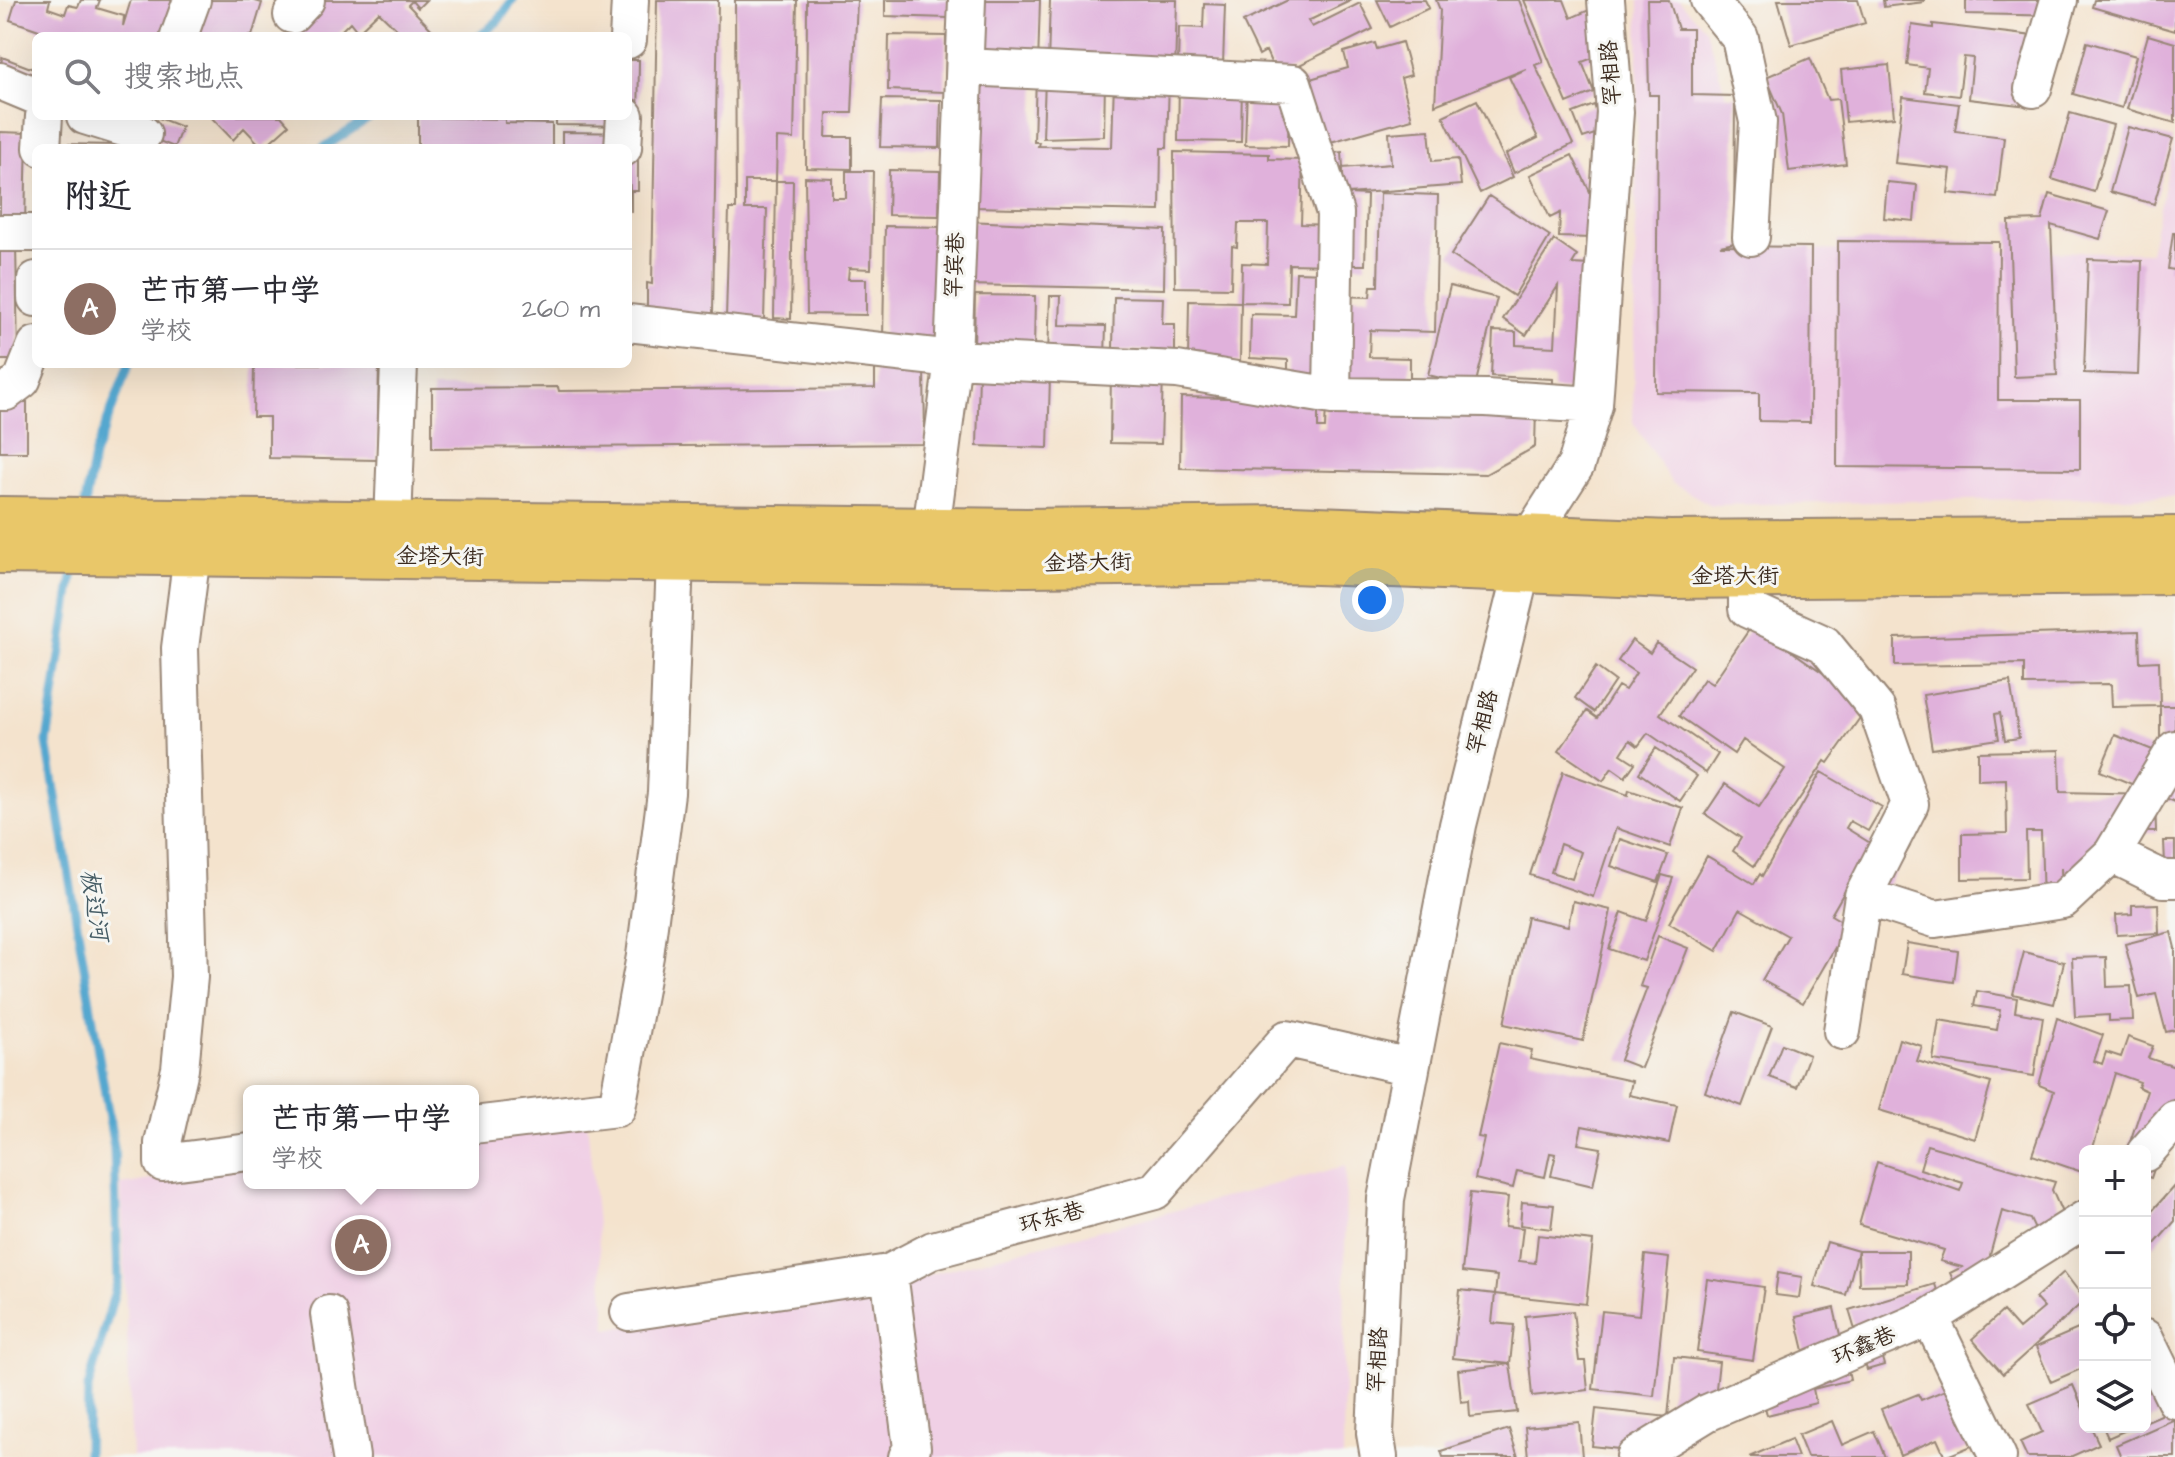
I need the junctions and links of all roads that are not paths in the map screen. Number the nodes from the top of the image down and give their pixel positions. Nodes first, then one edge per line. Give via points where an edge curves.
1 (192, 0) edge
2 (630, 0) edge
3 (967, 0) edge
4 (1606, 0) edge
5 (1709, 0) edge
6 (2059, 0) edge
7 (180, 32) edge
8 (628, 32) edge
9 (965, 67) junction
10 (0, 81) edge
11 (2033, 89) dead end
12 (32, 94) edge
13 (44, 120) edge
14 (99, 120) edge
15 (625, 120) edge
16 (144, 133) edge
17 (42, 144) edge
18 (623, 144) edge
19 (0, 233) edge
20 (32, 233) edge
21 (1751, 237) dead end
22 (632, 323) edge
23 (32, 355) edge
24 (953, 359) junction
25 (399, 368) edge
26 (0, 392) edge
27 (1332, 396) junction
28 (1594, 405) junction
29 (393, 523) junction
30 (931, 530) junction
31 (8, 535) edge
32 (2175, 539) edge
33 (170, 543) junction
34 (1526, 554) junction
35 (675, 560) junction
36 (2175, 572) edge
37 (1747, 575) junction
38 (2175, 749) edge
39 (2112, 854) junction
40 (2175, 879) edge
41 (1863, 896) junction
42 (1842, 1031) dead end
43 (1411, 1067) junction
44 (2175, 1119) edge
45 (479, 1124) edge
46 (2151, 1146) edge
47 (243, 1153) edge
48 (2079, 1223) edge
49 (889, 1273) junction
50 (629, 1312) dead end
51 (329, 1314) dead end
52 (1930, 1317) junction
53 (2151, 1350) edge
54 (2175, 1400) edge
55 (351, 1457) edge
56 (907, 1457) edge
57 (1379, 1457) edge
58 (1635, 1457) edge
59 (1998, 1457) edge

1 - 7 street
2 - 8 street
3 - 9 street, 罕宾巷
4 - 28 street, 罕相路 via 1615,112
5 - 21 street via 1740,38 1758,122
6 - 11 street
9 - 24 street, 罕宾巷
9 - 27 street via 1293,83 1335,213
10 - 12 street
13 - 17 street
14 - 16 street
15 - 18 street
19 - 20 street
22 - 24 street
23 - 26 street via 22,380
24 - 27 street via 1177,370
24 - 30 street, 罕宾巷
25 - 29 street
27 - 28 street
28 - 34 street, 罕相路 via 1576,465
29 - 30 main road, 金塔大街
29 - 33 main road, 金塔大街
30 - 34 main road, 金塔大街 via 1292,528
31 - 33 main road, 金塔大街
32 - 34 main road, 金塔大街 via 1670,543
33 - 35 main road, 金塔大街
33 - 47 street via 180,648 189,977 163,1163
34 - 35 main road, 金塔大街 via 1026,564
34 - 37 main road, 金塔大街
34 - 43 street, 罕相路 via 1458,825
35 - 45 street via 666,793 645,956 617,1108
36 - 37 main road, 金塔大街
37 - 41 street via 1747,609 1824,644 1877,709 1910,804
38 - 39 street
39 - 40 street via 2163,879
39 - 41 street via 2063,900 1935,919
41 - 42 street
43 - 49 street, 环东巷 via 1287,1039 1155,1191 933,1250
43 - 57 street, 罕相路 via 1386,1199 1375,1433
44 - 46 street
48 - 52 street, 环鑫巷
49 - 50 street, 环东巷
49 - 56 street via 912,1448
51 - 55 street
52 - 58 street, 环鑫巷 via 1707,1413
52 - 59 street
53 - 54 street

